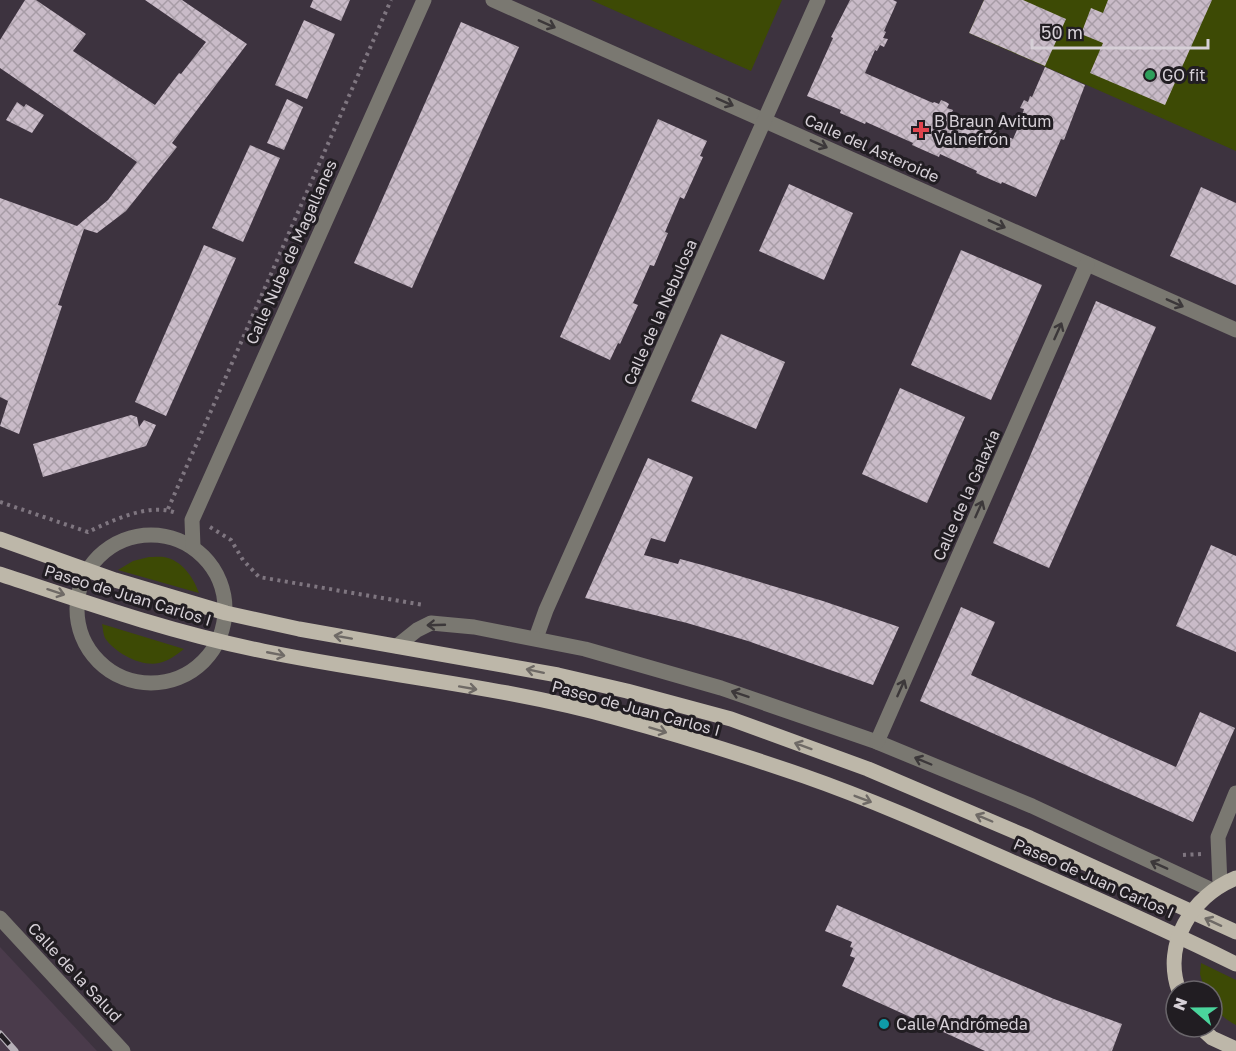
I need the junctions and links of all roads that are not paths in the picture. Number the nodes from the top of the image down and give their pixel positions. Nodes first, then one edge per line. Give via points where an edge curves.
1 (424, 0) edge
2 (493, 0) edge
3 (818, 0) edge
4 (766, 120) junction
5 (1087, 264) junction
6 (1236, 330) edge
7 (192, 520) junction
8 (165, 535) junction
9 (0, 539) edge
10 (193, 547) junction
11 (88, 570) junction
12 (0, 574) edge
13 (78, 599) junction
14 (226, 613) junction
15 (536, 638) junction
16 (219, 642) junction
17 (397, 646) junction
18 (878, 742) junction
19 (1236, 793) edge
20 (1236, 878) edge
21 (1216, 888) junction
22 (1191, 911) junction
23 (0, 918) edge
24 (1236, 932) edge
25 (1179, 935) junction
26 (1236, 964) edge
27 (1176, 979) edge
28 (1214, 1045) edge
29 (1236, 1049) edge
30 (123, 1051) edge

1 - 7 street, Calle Nube de Magallanes
2 -> 4 street, Calle del Asteroide
3 - 4 street, Calle de la Nebulosa
4 -> 5 street, Calle del Asteroide
4 - 15 street, Calle de la Nebulosa
5 -> 6 street, Calle del Asteroide
18 -> 5 street, Calle de la Galaxia
7 - 8 street
7 - 10 street, Calle Nube de Magallanes
8 - 10 street
8 - 11 street via 148,534 116,543
9 - 11 main road, Paseo de Juan Carlos I
10 - 14 street via 219,576
11 - 13 street
11 - 14 main road, Paseo de Juan Carlos I
12 -> 13 main road, Paseo de Juan Carlos I
13 - 16 main road, Paseo de Juan Carlos I
13 - 16 street via 81,633 92,655 117,676 145,684 167,682 189,674
14 - 16 street
17 -> 14 main road, Paseo de Juan Carlos I
15 -> 17 street via 431,623
18 -> 15 street via 721,688
16 -> 25 main road, Paseo de Juan Carlos I via 548,702 726,750 894,811
22 -> 17 main road, Paseo de Juan Carlos I via 868,769 731,720 627,690
21 -> 18 street
19 - 21 street via 1218,837
20 - 21 main road
21 - 22 main road
24 -> 22 main road, Paseo de Juan Carlos I
22 - 25 main road
23 - 30 street, Calle de la Salud
25 - 26 main road, Paseo de Juan Carlos I
25 - 27 main road
28 - 29 main road

